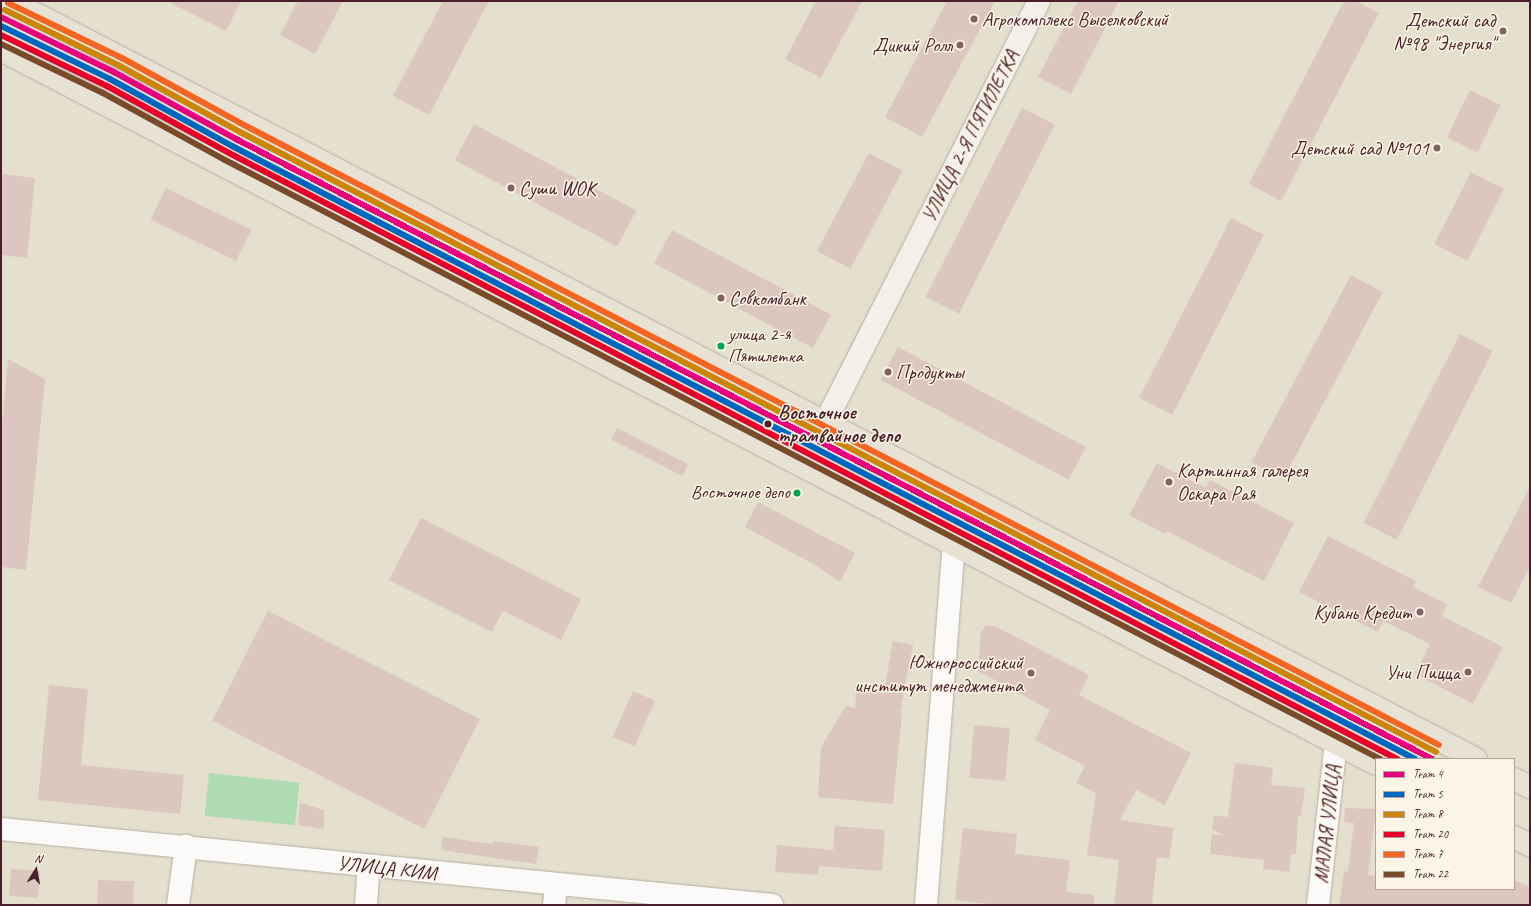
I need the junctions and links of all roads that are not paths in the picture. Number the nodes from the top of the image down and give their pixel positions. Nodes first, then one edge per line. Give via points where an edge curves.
1 (10, 1) edge
2 (1039, 1) edge
3 (1, 50) edge
4 (826, 421) junction
5 (954, 545) junction
6 (1336, 743) junction
7 (1474, 758) edge
8 (1375, 763) edge
9 (1515, 780) edge
10 (1530, 787) edge
11 (1, 829) edge
12 (1515, 838) edge
13 (1530, 845) edge
14 (186, 846) junction
15 (369, 866) junction
16 (555, 895) edge
17 (178, 905) edge
18 (366, 905) edge
19 (772, 905) edge
20 (926, 905) edge
21 (1318, 905) edge

1 - 4 main road
2 - 4 main road, УЛИЦА 2-Я ПЯТИЛЕТКА
3 - 5 main road
4 - 7 main road
5 - 6 main road
5 - 20 street
6 - 8 main road
6 - 21 street, МАЛАЯ УЛИЦА
9 - 10 main road
11 - 14 street, УЛИЦА КИМ
12 - 13 main road
14 - 15 street, УЛИЦА КИМ
14 - 17 street
15 - 16 street, УЛИЦА КИМ
15 - 18 street
16 - 19 street, УЛИЦА КИМ

